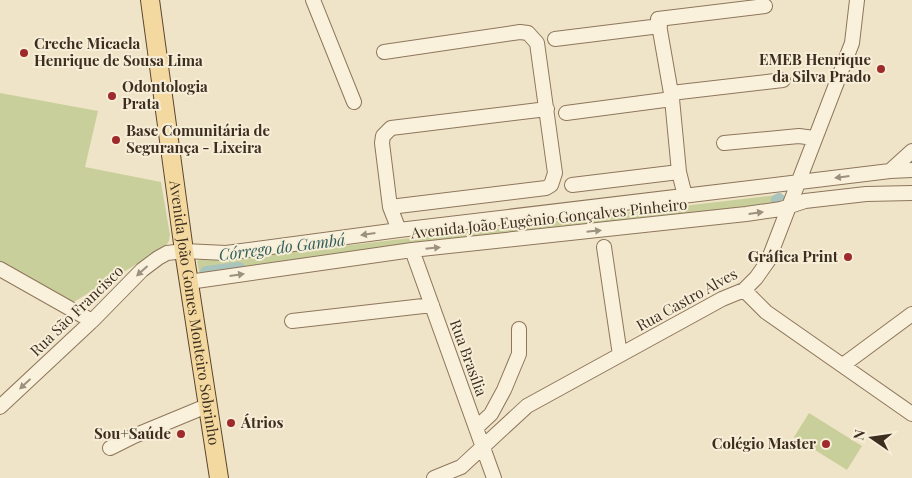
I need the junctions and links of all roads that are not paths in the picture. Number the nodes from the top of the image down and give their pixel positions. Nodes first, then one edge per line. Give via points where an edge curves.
1 (150, 0) edge
2 (313, 0) edge
3 (857, 0) edge
4 (765, 6) dead end
5 (660, 26) junction
6 (555, 39) dead end
7 (384, 52) dead end
8 (783, 80) dead end
9 (671, 96) junction
10 (354, 102) dead end
11 (547, 108) junction
12 (566, 112) dead end
13 (814, 138) junction
14 (724, 143) dead end
15 (912, 151) edge
16 (912, 170) edge
17 (890, 171) junction
18 (679, 172) junction
19 (799, 182) junction
20 (572, 185) dead end
21 (912, 193) edge
22 (685, 196) junction
23 (390, 207) junction
24 (788, 207) junction
25 (399, 230) junction
26 (604, 246) dead end
27 (412, 250) junction
28 (184, 251) junction
29 (0, 269) edge
30 (189, 282) junction
31 (744, 290) junction
32 (432, 304) junction
33 (912, 314) edge
34 (92, 321) junction
35 (292, 321) dead end
36 (519, 329) dead end
37 (620, 355) junction
38 (843, 365) junction
39 (209, 405) junction
40 (0, 407) edge
41 (912, 414) edge
42 (476, 428) junction
43 (483, 446) junction
44 (110, 448) dead end
45 (219, 478) edge
46 (434, 478) edge
47 (494, 478) edge

1 - 28 main road, Avenida João Gomes Monteiro Sobrinho
2 - 10 street
3 - 13 street, Rua Castro Alves via 852,43
4 - 5 street via 658,19
5 - 6 street
5 - 9 street
7 - 11 street via 528,33 536,43
8 - 9 street
9 - 12 street
9 - 18 street
11 - 23 street via 391,128 383,136 382,144
11 - 23 street via 555,172 551,185
13 - 14 street via 800,136
13 - 19 street, Rua Castro Alves
15 - 17 street
16 - 17 street, Avenida João Eugênio Gonçalves Pinheiro
17 -> 19 street, Avenida João Eugênio Gonçalves Pinheiro
18 - 20 street
18 - 22 street
19 - 22 street, Avenida João Eugênio Gonçalves Pinheiro
19 - 24 street, Rua Castro Alves
21 - 24 street, Avenida João Eugênio Gonçalves Pinheiro via 866,194 805,201
22 - 25 street, Avenida João Eugênio Gonçalves Pinheiro
23 - 25 street
27 -> 24 street, Avenida João Eugênio Gonçalves Pinheiro
24 - 31 street, Rua Castro Alves via 768,261
25 -> 28 street, Avenida João Eugênio Gonçalves Pinheiro via 226,253
26 - 37 street
30 -> 27 street, Avenida João Eugênio Gonçalves Pinheiro
27 - 32 street, Rua Brasília
28 - 30 main road, Avenida João Gomes Monteiro Sobrinho
28 -> 34 street, Rua São Francisco via 168,253 142,270
29 - 34 street
30 - 39 main road, Avenida João Gomes Monteiro Sobrinho
31 - 37 street, Rua Castro Alves
31 - 38 street via 766,312
32 - 35 street
32 - 42 street, Rua Brasília
33 - 38 street
34 -> 40 street, Rua São Francisco
36 - 42 street via 519,354 508,382 497,404
37 - 43 street, Rua Castro Alves via 528,406
38 - 41 street
39 - 44 street
39 - 45 main road, Avenida João Gomes Monteiro Sobrinho
42 - 43 street, Rua Brasília
43 - 46 street, Rua Castro Alves via 461,467
43 - 47 street, Rua Brasília

